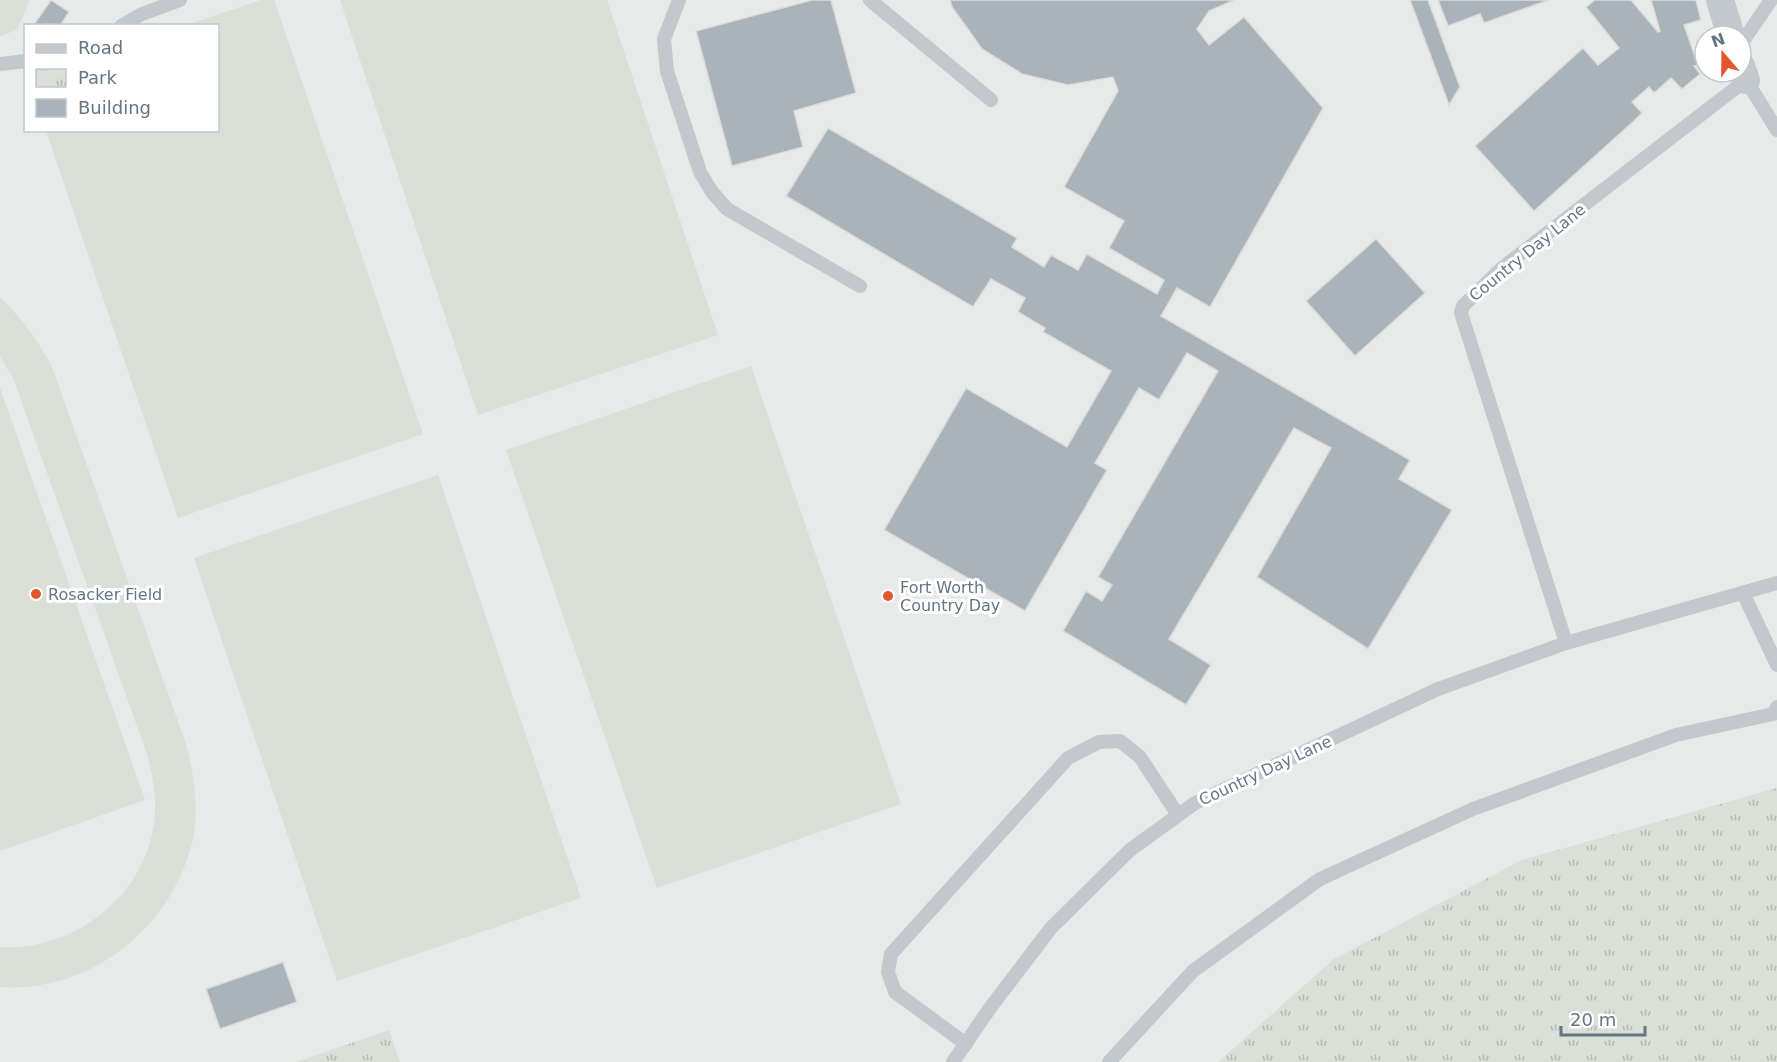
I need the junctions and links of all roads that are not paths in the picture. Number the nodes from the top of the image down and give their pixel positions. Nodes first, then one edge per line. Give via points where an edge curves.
1 (180, 0) edge
2 (680, 0) edge
3 (870, 0) edge
4 (1720, 0) edge
5 (1771, 0) edge
6 (124, 24) edge
7 (1727, 24) edge
8 (1753, 26) edge
9 (24, 61) edge
10 (0, 64) edge
11 (1729, 84) edge
12 (1750, 84) edge
13 (991, 100) dead end
14 (1777, 130) edge
15 (860, 286) dead end
16 (1777, 583) edge
17 (1743, 593) junction
18 (1566, 643) junction
19 (1777, 665) edge
20 (1777, 707) edge
21 (1178, 815) junction
22 (966, 1044) junction
23 (954, 1062) edge
24 (1109, 1062) edge

1 - 6 lane
2 - 15 lane via 664,39 667,71 700,172 712,192 727,209
3 - 13 lane
4 - 7 street
5 - 8 lane
9 - 10 lane
11 - 18 lane, Country Day Lane via 1502,268 1462,306 1461,314
12 - 14 lane
16 - 17 lane, Country Day Lane
17 - 18 lane, Country Day Lane
17 - 19 lane
18 - 21 lane, Country Day Lane via 1438,689 1195,802
20 - 24 lane via 1773,714 1676,735 1473,809 1320,879 1193,971
21 - 22 lane, Country Day Lane via 1130,850 1051,928
21 - 22 lane via 1140,757 1120,741 1099,742 1068,758 891,954 888,972 895,992
22 - 23 lane, Country Day Lane

